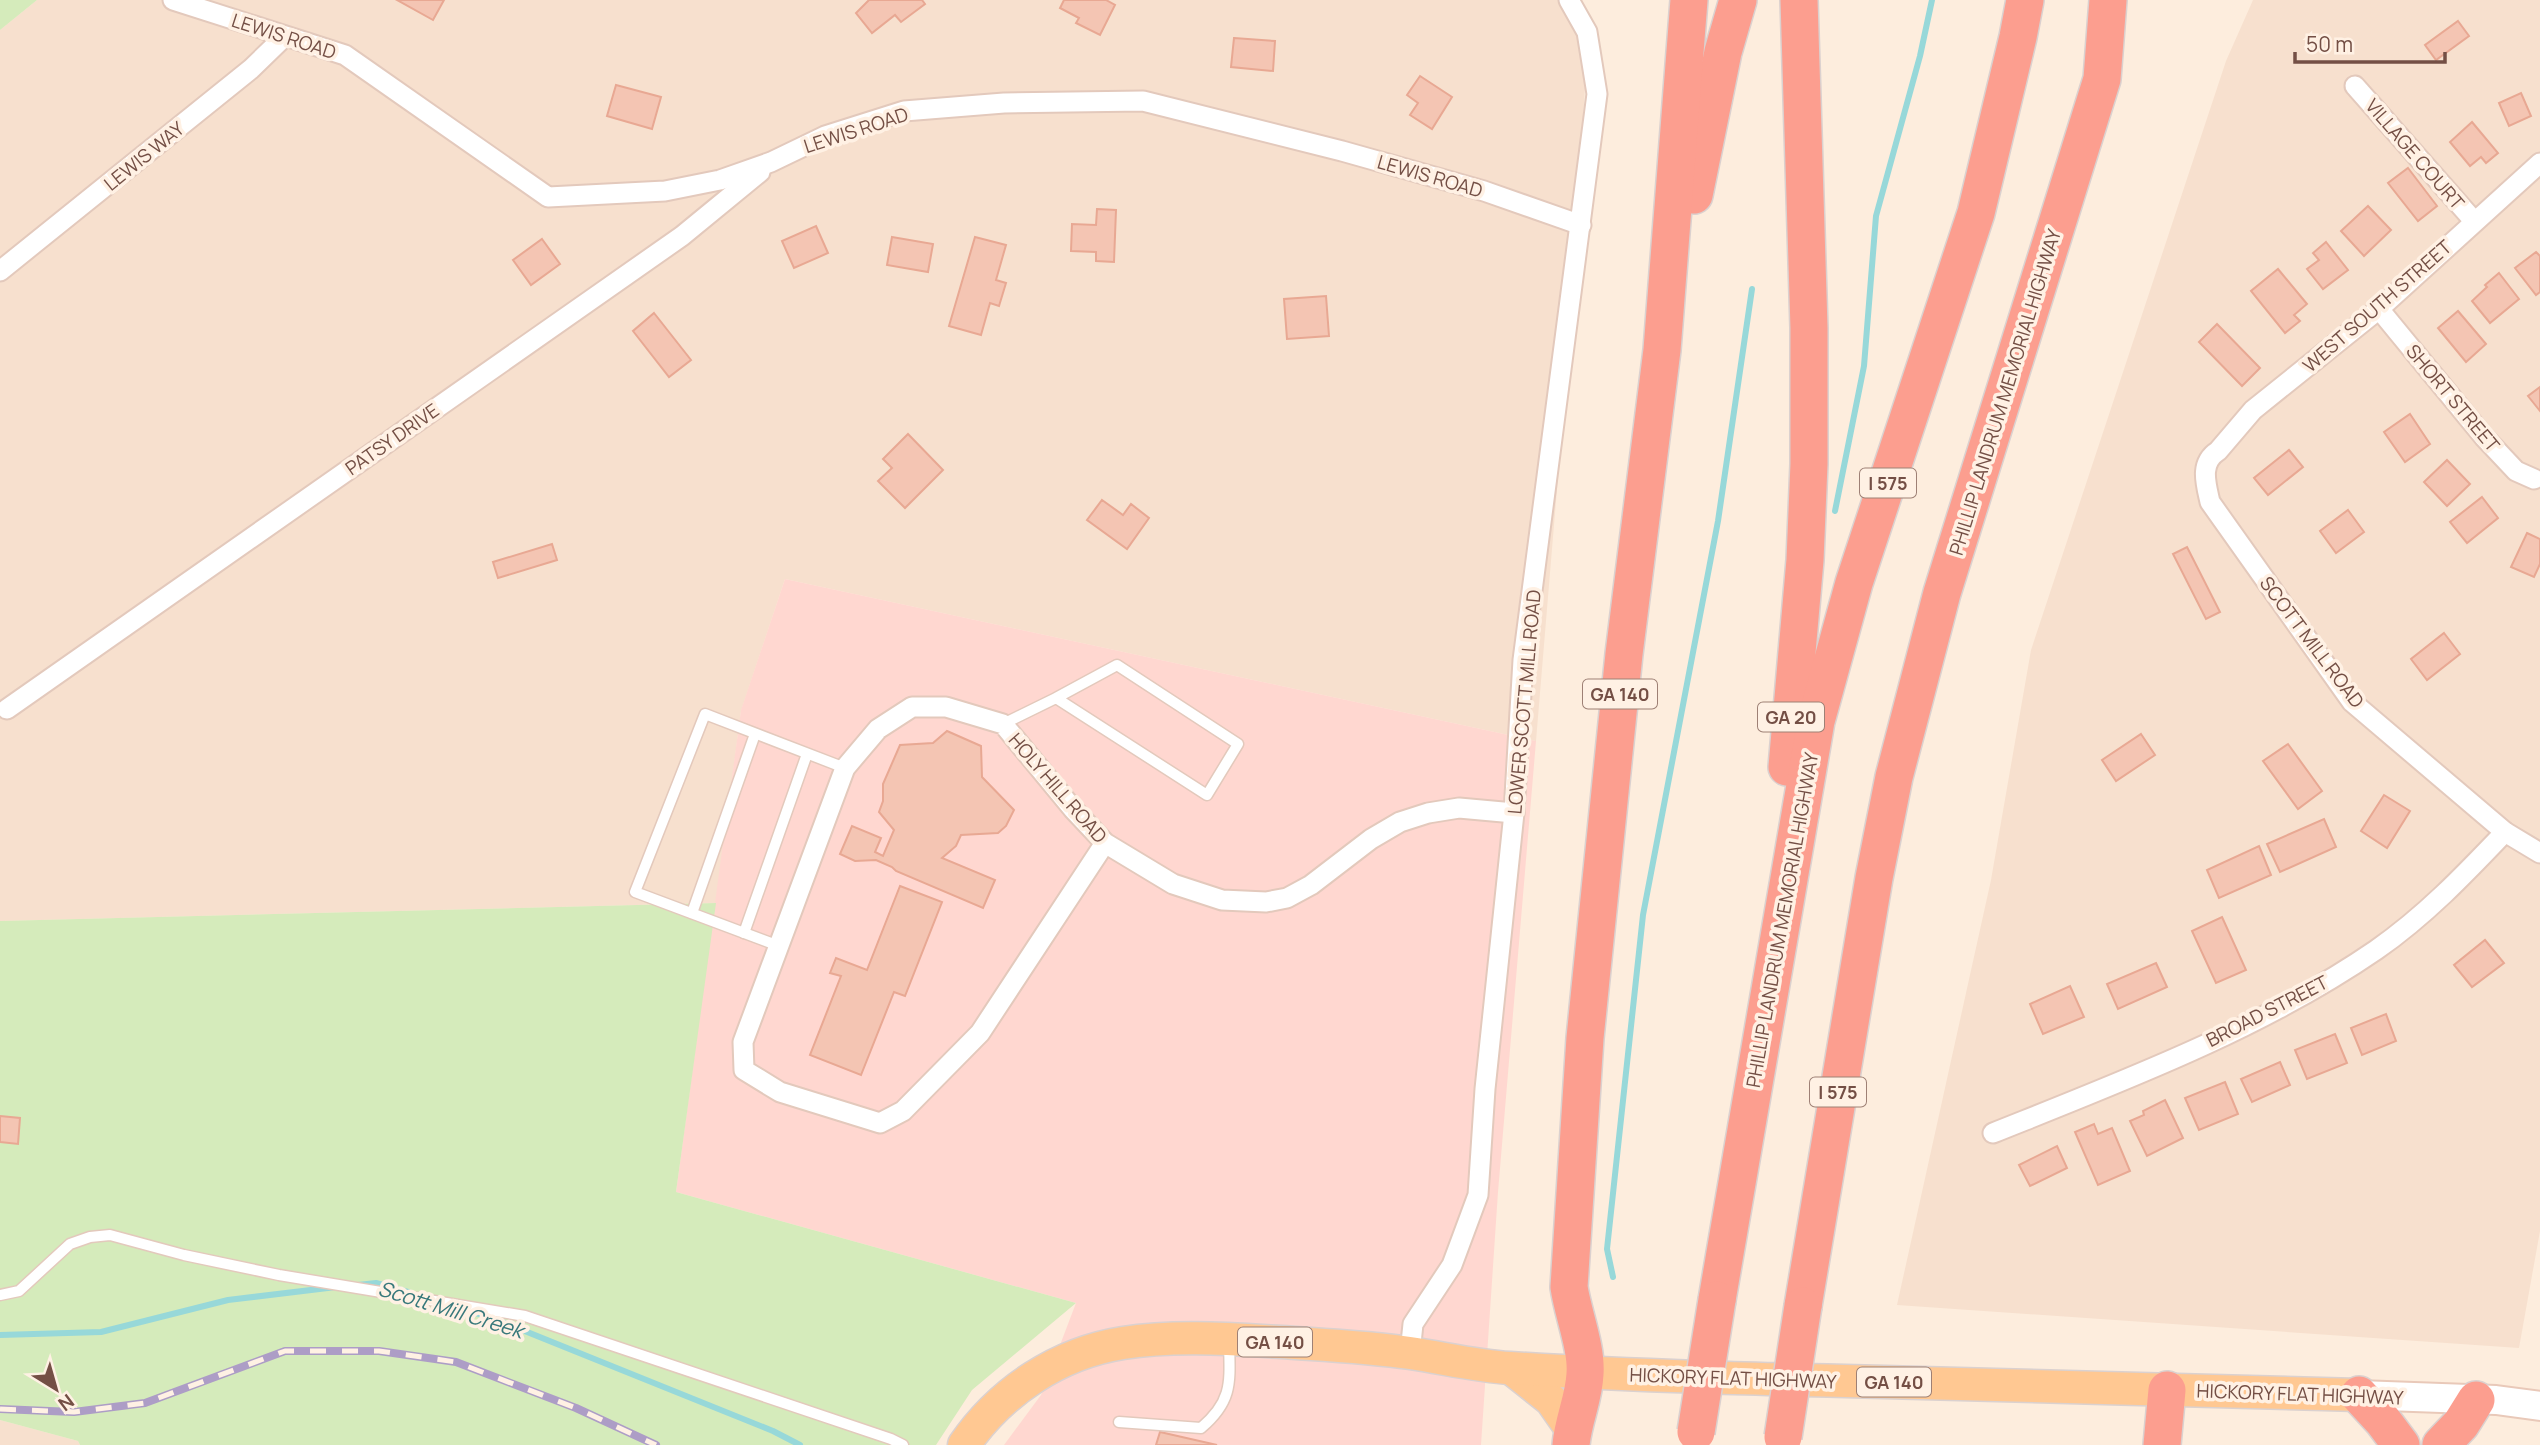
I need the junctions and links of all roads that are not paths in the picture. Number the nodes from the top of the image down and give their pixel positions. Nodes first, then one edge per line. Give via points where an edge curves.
1 (173, 0) edge
2 (1569, 0) edge
3 (1689, 0) edge
4 (1738, 0) edge
5 (1799, 0) edge
6 (2025, 0) edge
7 (2108, 0) edge
8 (2131, 0) edge
9 (284, 37) junction
10 (2102, 79) junction
11 (2356, 86) dead end
12 (771, 162) junction
13 (2540, 163) edge
14 (2474, 222) junction
15 (1581, 225) junction
16 (0, 271) edge
17 (2379, 309) junction
18 (1661, 350) junction
19 (2218, 451) joint
20 (2534, 479) dead end
21 (1056, 698) junction
22 (7, 709) dead end
23 (1003, 724) junction
24 (755, 734) junction
25 (807, 754) junction
26 (845, 768) junction
27 (1514, 813) junction
28 (2505, 832) junction
29 (1105, 843) junction
30 (2540, 853) edge
31 (692, 913) junction
32 (744, 933) junction
33 (779, 946) junction
34 (1773, 970) junction
35 (1993, 1133) dead end
36 (0, 1295) edge
37 (1228, 1339) junction
38 (1410, 1353) junction
39 (1512, 1369) junction
40 (1586, 1372) junction
41 (2167, 1390) junction
42 (2359, 1395) junction
43 (2476, 1401) junction
44 (2540, 1406) edge
45 (1119, 1422) dead end
46 (1571, 1438) edge
47 (1695, 1438) edge
48 (1782, 1441) edge
49 (903, 1445) edge
50 (964, 1445) edge
51 (2162, 1445) edge
52 (2401, 1445) edge
53 (2441, 1445) edge

1 - 9 street, LEWIS ROAD
2 - 15 street, LOWER SCOTT MILL ROAD via 1587,32 1597,94
3 - 18 highway
4 - 18 highway, GA 140
5 - 34 highway, GA 20 via 1809,464
6 - 34 highway, PHILLIP LANDRUM MEMORIAL HIGHWAY / I 575 via 1976,213 1854,583 1816,721
7 - 10 highway, PHILLIP LANDRUM MEMORIAL HIGHWAY / I 575
8 - 10 highway
9 - 12 street, LEWIS ROAD via 345,55 548,197 665,191 720,180
9 - 16 street, LEWIS WAY via 251,69
10 - 48 highway, PHILLIP LANDRUM MEMORIAL HIGHWAY / I 575, bridge via 1950,567 1894,777
11 - 14 street, VILLAGE COURT
12 - 15 street, LEWIS ROAD via 825,136 904,111 1004,103 1143,101 1484,191
12 - 22 street, PATSY DRIVE via 682,236
13 - 14 street, WEST SOUTH STREET
14 - 17 street, WEST SOUTH STREET
15 - 27 street, LOWER SCOTT MILL ROAD via 1523,660
17 - 19 street, WEST SOUTH STREET via 2253,410
17 - 20 street, SHORT STREET via 2484,437 2516,471
18 - 40 highway, GA 140 via 1624,654 1583,1064 1569,1287
19 - 28 street, SCOTT MILL ROAD via 2211,455 2204,472 2210,502 2352,702
21 - 21 lane via 1207,795 1238,744 1117,666
21 - 23 lane
23 - 26 street, HOLY HILL ROAD via 946,707 912,707 878,729
23 - 29 street, HOLY HILL ROAD
24 - 25 lane
24 - 31 lane
24 - 31 lane via 705,715 635,892
25 - 26 lane
25 - 32 lane
26 - 33 street, HOLY HILL ROAD
27 - 29 street, HOLY HILL ROAD via 1459,808 1400,822 1311,885 1287,898 1266,902 1198,894
27 - 38 street, LOWER SCOTT MILL ROAD via 1478,1195 1452,1265 1413,1324
28 - 30 street, SCOTT MILL ROAD
28 - 35 street, BROAD STREET via 2442,898 2378,949 2314,990 2159,1066
29 - 33 street, HOLY HILL ROAD via 981,1033 903,1111 880,1123 780,1092 744,1070 743,1042
31 - 32 lane
32 - 33 lane
34 - 47 highway, PHILLIP LANDRUM MEMORIAL HIGHWAY / I 575, bridge
36 - 49 lane via 19,1291 70,1244 110,1235 279,1275 524,1316
37 - 38 main road, HICKORY FLAT HIGHWAY / GA 140
37 - 45 lane via 1231,1386 1216,1415 1201,1428
37 - 50 main road, HICKORY FLAT HIGHWAY / GA 140 via 1140,1341 1084,1352 1039,1374 1006,1398
38 - 39 main road, HICKORY FLAT HIGHWAY / GA 140
39 - 40 main road, HICKORY FLAT HIGHWAY / GA 140
39 - 46 main road via 1551,1400
40 - 41 main road, HICKORY FLAT HIGHWAY / GA 140
40 - 46 highway
41 - 42 main road, HICKORY FLAT HIGHWAY
41 - 51 highway
42 - 43 street, HICKORY FLAT HIGHWAY
42 - 52 highway
43 - 44 street, HICKORY FLAT HIGHWAY
43 - 53 highway

